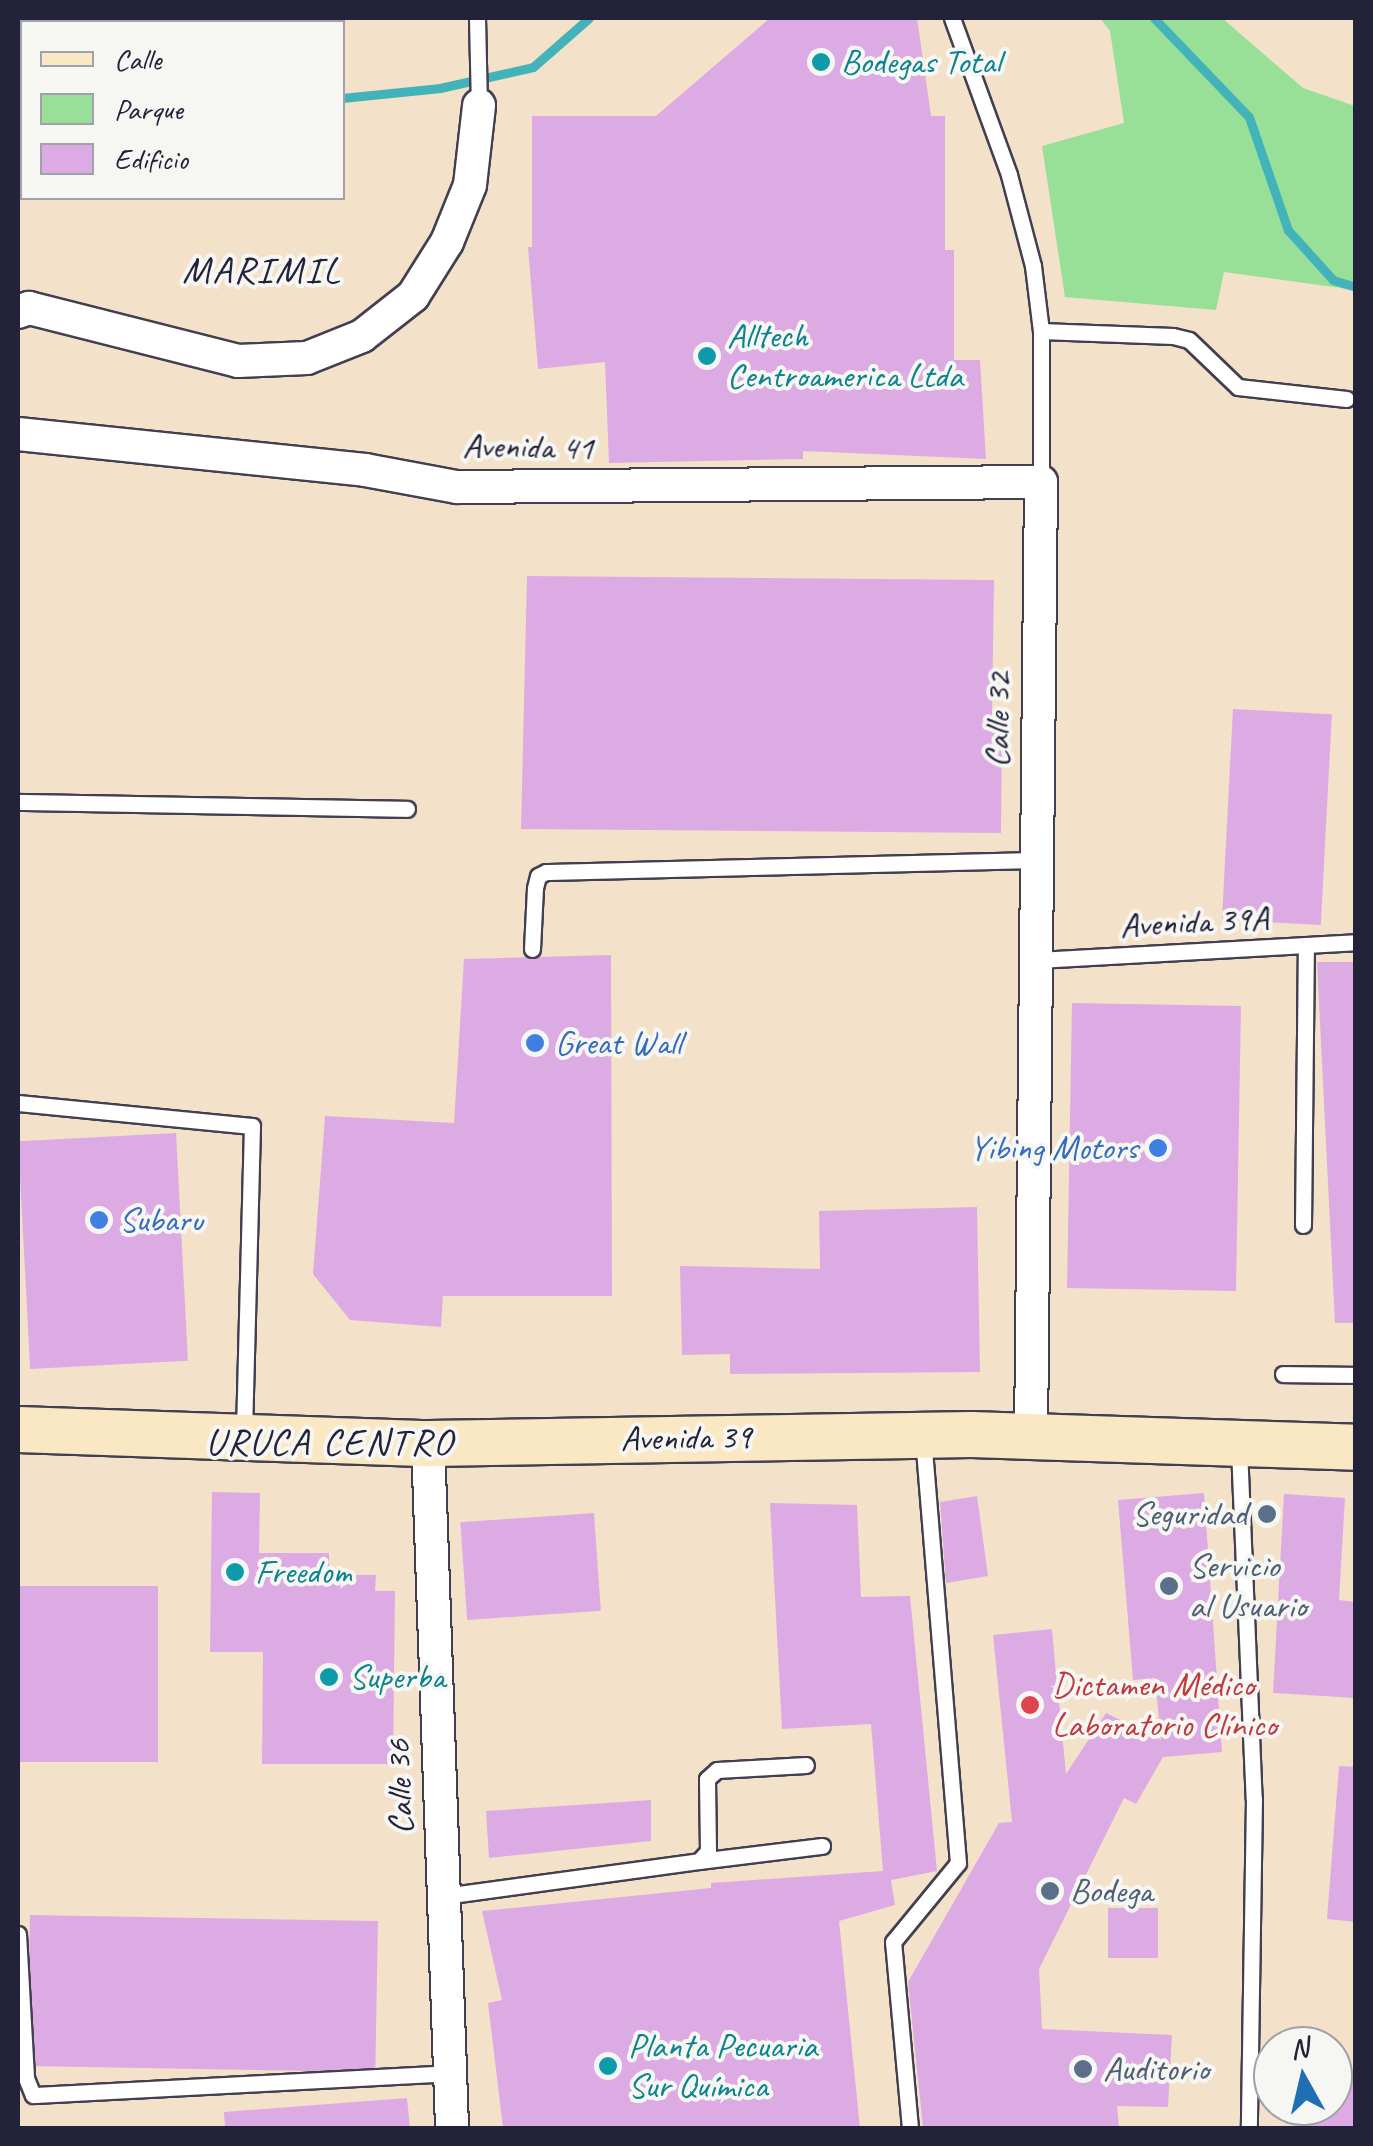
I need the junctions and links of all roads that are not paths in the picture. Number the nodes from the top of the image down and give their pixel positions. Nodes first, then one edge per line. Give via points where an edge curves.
1 (476, 18) edge
2 (952, 18) edge
3 (479, 106) joint
4 (18, 312) edge
5 (1041, 331) junction
6 (1346, 399) dead end
7 (18, 434) edge
8 (1040, 482) junction
9 (18, 802) edge
10 (407, 809) dead end
11 (1036, 860) junction
12 (1356, 942) edge
13 (1306, 946) junction
14 (532, 949) dead end
15 (1036, 960) junction
16 (18, 1103) edge
17 (1304, 1225) dead end
18 (1282, 1374) dead end
19 (1356, 1375) edge
20 (18, 1429) edge
21 (922, 1434) junction
22 (1031, 1437) junction
23 (244, 1440) junction
24 (1239, 1443) junction
25 (428, 1444) junction
26 (1356, 1447) edge
27 (806, 1765) dead end
28 (822, 1846) dead end
29 (698, 1861) junction
30 (444, 1896) junction
31 (18, 1934) edge
32 (450, 2073) junction
33 (452, 2128) edge
34 (910, 2128) edge
35 (1249, 2128) edge

1 - 3 lane
2 - 5 lane, Calle 32 via 1009,176 1033,266
3 - 4 street via 470,185 447,242 413,296 362,336 306,358 238,361 29,308
5 - 6 lane via 1189,340 1238,388
5 - 8 lane, Calle 32
7 - 8 street, Avenida 41 via 365,470 457,487
8 - 11 street, Calle 32
9 - 10 lane
11 - 14 lane via 546,872 535,888
11 - 15 street, Calle 32
12 - 13 lane, Avenida 39A
13 - 15 lane, Avenida 39A
13 - 17 lane
15 - 22 street, Calle 32
16 - 23 lane via 252,1126
18 - 19 lane
20 - 23 main road, Avenida 39
21 - 22 main road, Avenida 39
21 - 25 main road, Avenida 39
21 - 34 lane via 958,1863 894,1942
22 - 24 main road, Avenida 39
23 - 25 main road, Avenida 39
24 - 26 main road, Avenida 39
24 - 35 lane via 1254,1799
25 - 30 street, Calle 36
27 - 29 lane via 717,1770 707,1779 708,1851
28 - 29 lane
29 - 30 lane
30 - 32 street, Calle 36
31 - 32 lane via 32,2095
32 - 33 street, Calle 36

